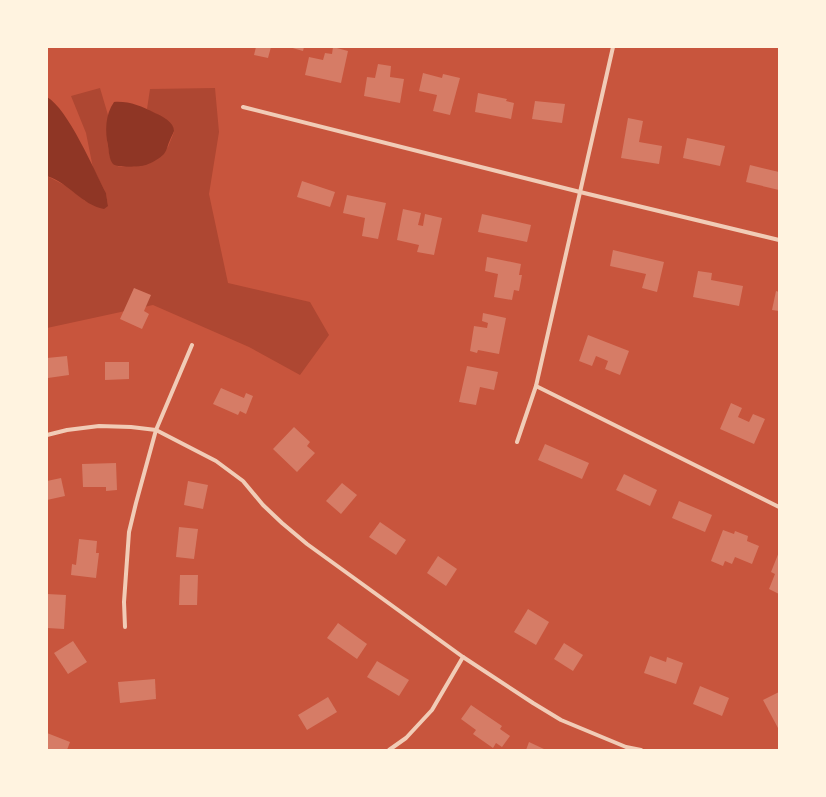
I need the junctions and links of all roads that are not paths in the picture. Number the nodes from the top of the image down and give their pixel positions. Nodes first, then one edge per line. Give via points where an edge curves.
1 (613, 47) edge
2 (243, 107) dead end
3 (580, 192) junction
4 (779, 240) edge
5 (192, 345) dead end
6 (536, 386) junction
7 (156, 430) junction
8 (47, 435) edge
9 (518, 442) dead end
10 (779, 507) edge
11 (125, 627) dead end
12 (463, 657) junction
13 (389, 750) edge
14 (641, 750) edge

1 - 3 street
2 - 3 street
3 - 4 street
3 - 6 street
5 - 7 street
6 - 9 street
6 - 10 street
7 - 8 street via 100,426
7 - 11 street via 129,532 124,602
7 - 12 street via 216,461 243,481 263,505 307,544
12 - 13 street via 432,710 406,738
12 - 14 street via 561,720 621,745

